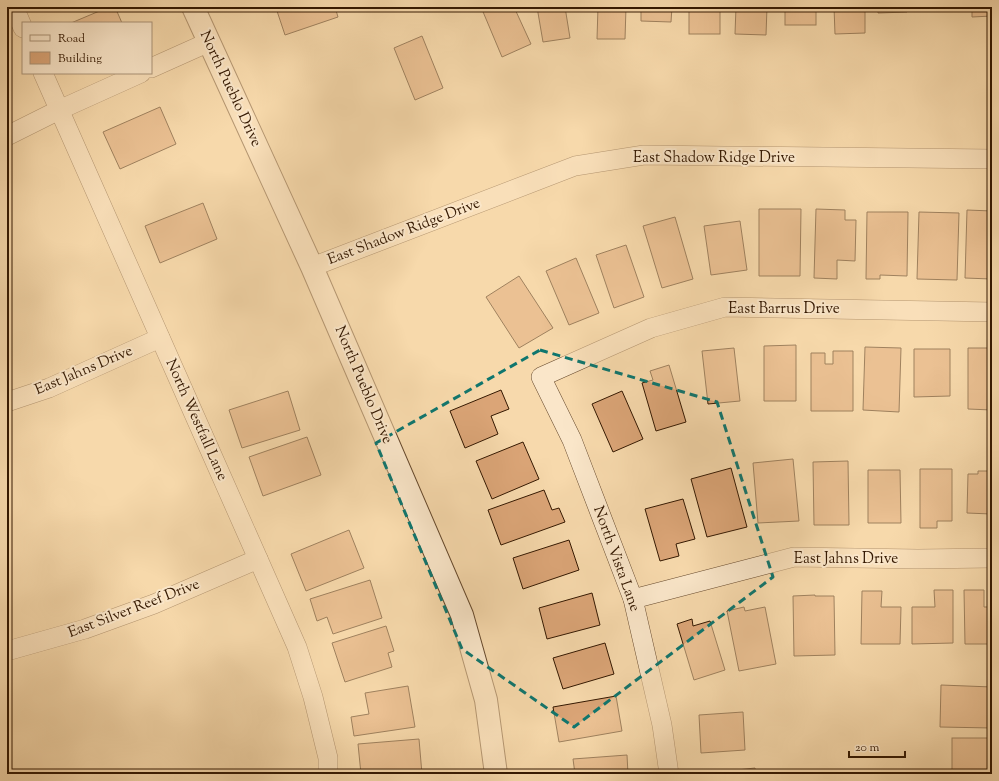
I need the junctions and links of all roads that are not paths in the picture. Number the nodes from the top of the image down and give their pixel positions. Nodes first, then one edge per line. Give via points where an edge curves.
1 (14, 7) edge
2 (193, 7) edge
3 (22, 26) edge
4 (209, 42) junction
5 (152, 68) edge
6 (43, 74) edge
7 (139, 74) edge
8 (60, 110) junction
9 (7, 136) edge
10 (992, 159) edge
11 (312, 267) junction
12 (992, 312) edge
13 (160, 338) junction
14 (541, 377) joint
15 (7, 402) edge
16 (992, 558) edge
17 (258, 559) junction
18 (633, 599) junction
19 (7, 651) edge
20 (328, 774) edge
21 (496, 774) edge
22 (669, 774) edge

1 - 3 street
2 - 4 street, North Pueblo Drive
4 - 5 street
4 - 11 street, North Pueblo Drive
6 - 8 street, North Westfall Lane
7 - 8 street
8 - 9 street
8 - 13 street, North Westfall Lane
10 - 11 street, East Shadow Ridge Drive via 644,155 575,166
11 - 21 street, North Pueblo Drive via 462,615 486,700
12 - 14 street, East Barrus Drive via 724,307 651,328
13 - 15 street, East Jahns Drive via 48,388
13 - 17 street, North Westfall Lane
14 - 18 street, North Vista Lane via 572,440
16 - 18 street, East Jahns Drive via 918,560 794,557
17 - 19 street, East Silver Reef Drive via 154,604 85,629
17 - 20 street, North Westfall Lane via 299,654 313,697 328,758
18 - 22 street, North Vista Lane via 662,725

